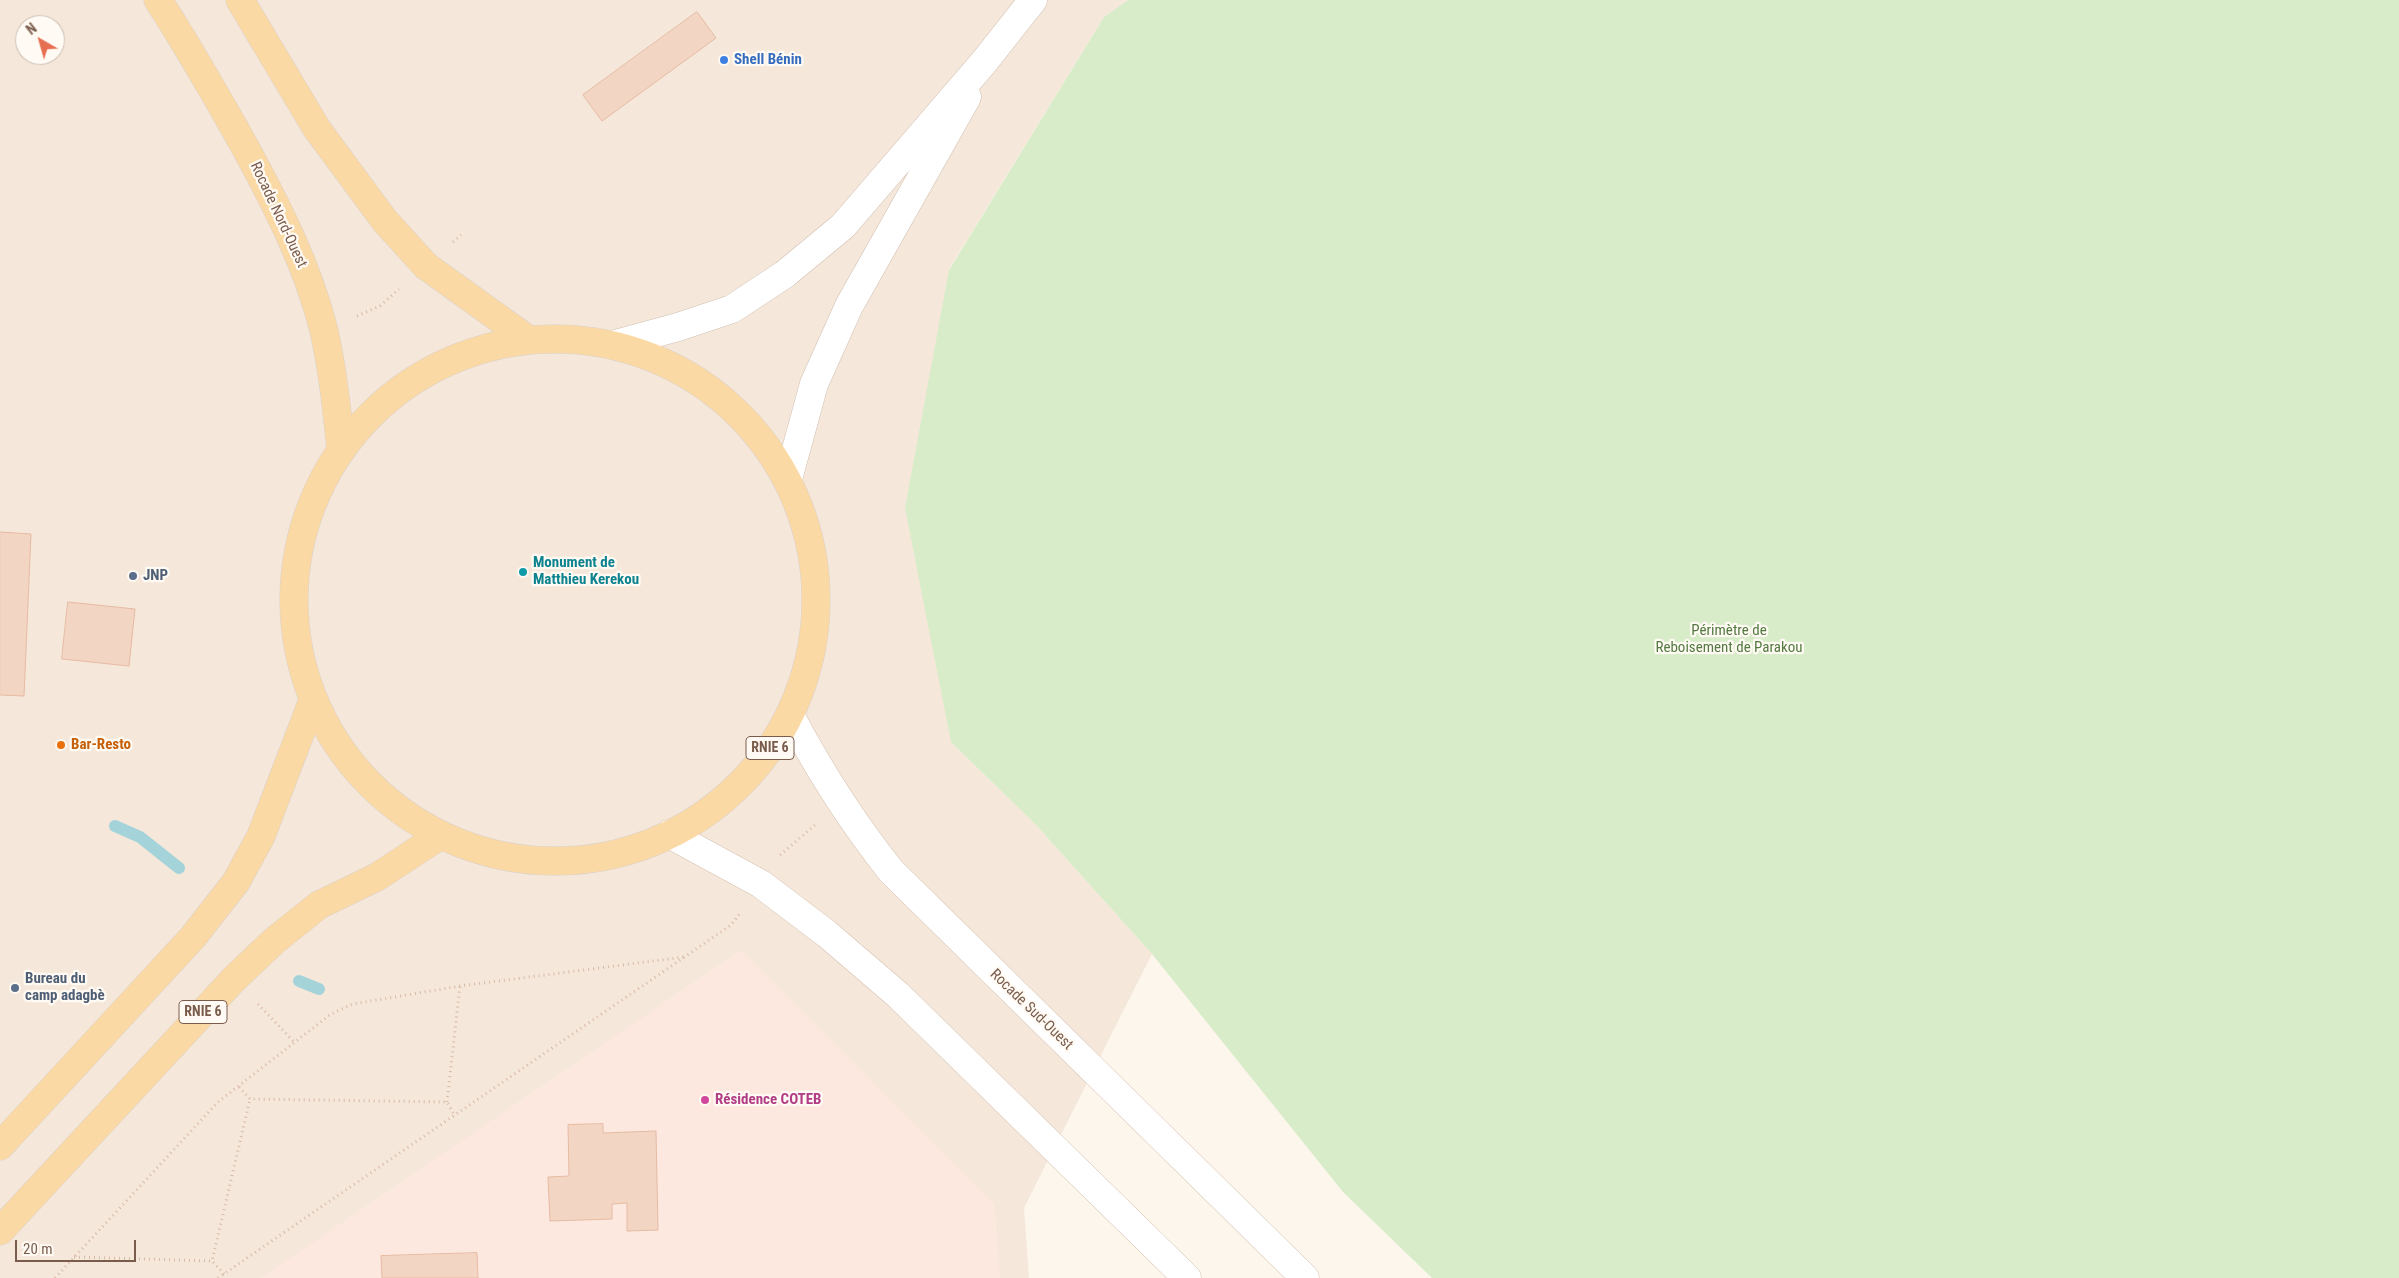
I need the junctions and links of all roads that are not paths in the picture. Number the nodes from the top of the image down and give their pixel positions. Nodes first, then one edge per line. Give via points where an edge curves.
1 (158, 0) edge
2 (240, 0) edge
3 (1033, 0) edge
4 (984, 62) junction
5 (529, 340) junction
6 (612, 344) junction
7 (341, 452) junction
8 (788, 479) junction
9 (313, 700) junction
10 (790, 715) junction
11 (669, 834) junction
12 (441, 836) junction
13 (0, 1146) edge
14 (0, 1231) edge
15 (1187, 1278) edge
16 (1305, 1278) edge

1 - 7 main road, Rocade Nord-Ouest via 200,66 272,195 302,263 323,330 333,377
2 - 5 main road via 316,129 385,221 426,266
3 - 4 main road
4 - 6 main road via 843,226 785,274 732,309
4 - 8 main road via 849,306 814,384
5 - 6 main road, RNIE 6 via 585,340
5 - 7 main road, RNIE 6 via 492,346 423,375 392,396
6 - 8 main road, RNIE 6 via 667,362 715,392 757,431
7 - 9 main road, RNIE 6 via 310,509 295,572 296,638
8 - 10 main road, RNIE 6 via 812,544 817,596 812,649
9 - 12 main road, RNIE 6 via 344,756 364,780 400,811
9 - 13 main road via 261,836 236,882 187,944
10 - 11 main road, RNIE 6 via 752,772 699,817
10 - 16 main road, Rocade Sud-Ouest via 816,764 863,836 891,871
11 - 12 main road, RNIE 6 via 602,857 555,861 485,852
11 - 15 main road via 761,884 827,934 898,996
12 - 14 main road, RNIE 6 via 377,877 319,905 274,941 234,979

